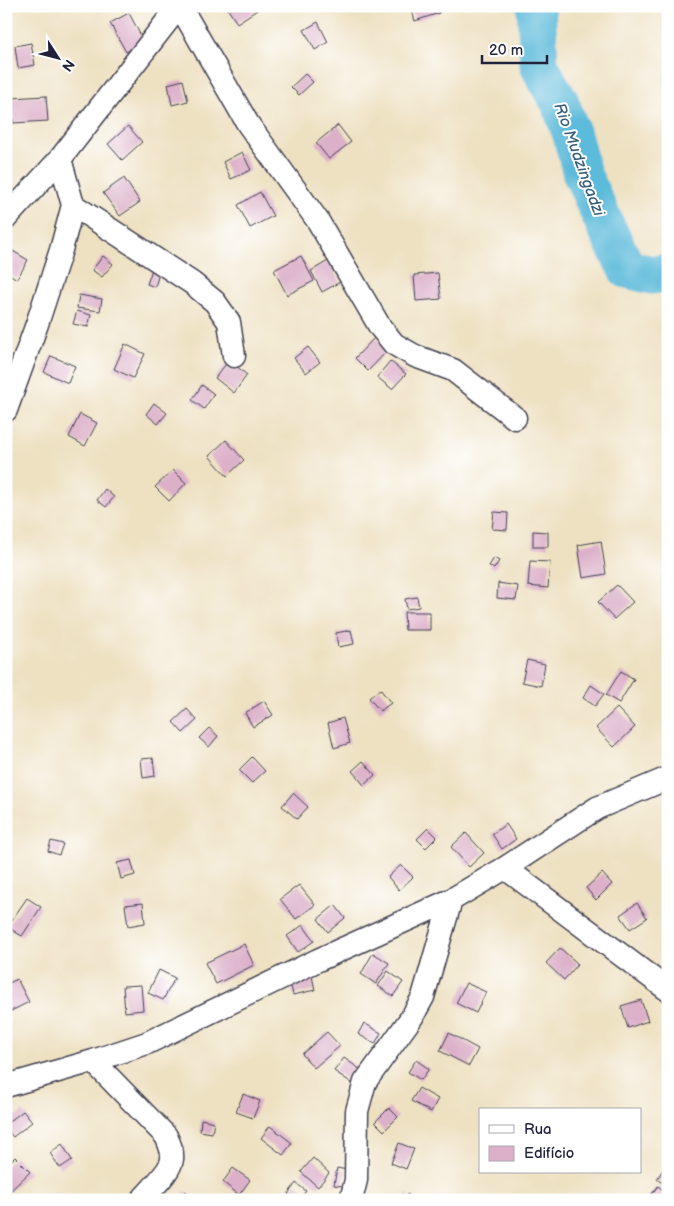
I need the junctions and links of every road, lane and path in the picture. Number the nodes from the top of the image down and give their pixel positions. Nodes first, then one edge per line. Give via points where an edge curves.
1 (179, 6) edge
2 (60, 159) junction
3 (73, 205) junction
4 (6, 218) edge
5 (234, 356) dead end
6 (6, 410) edge
7 (515, 418) dead end
8 (668, 778) edge
9 (505, 868) junction
10 (451, 900) junction
11 (668, 990) edge
12 (93, 1061) junction
13 (6, 1086) edge
14 (142, 1200) edge
15 (351, 1200) edge

1 - 2 street
1 - 7 street via 248,124 318,221 380,327 394,344 414,356 453,370
2 - 3 street
2 - 4 street
3 - 5 street via 192,283 215,302 229,322
3 - 6 street via 37,324
8 - 9 street via 597,808
9 - 10 street
9 - 11 street
10 - 12 street via 318,960 148,1043
10 - 15 street via 423,997 365,1082 357,1111 356,1180
12 - 13 street
12 - 14 street via 166,1136 171,1148 173,1158 170,1166

